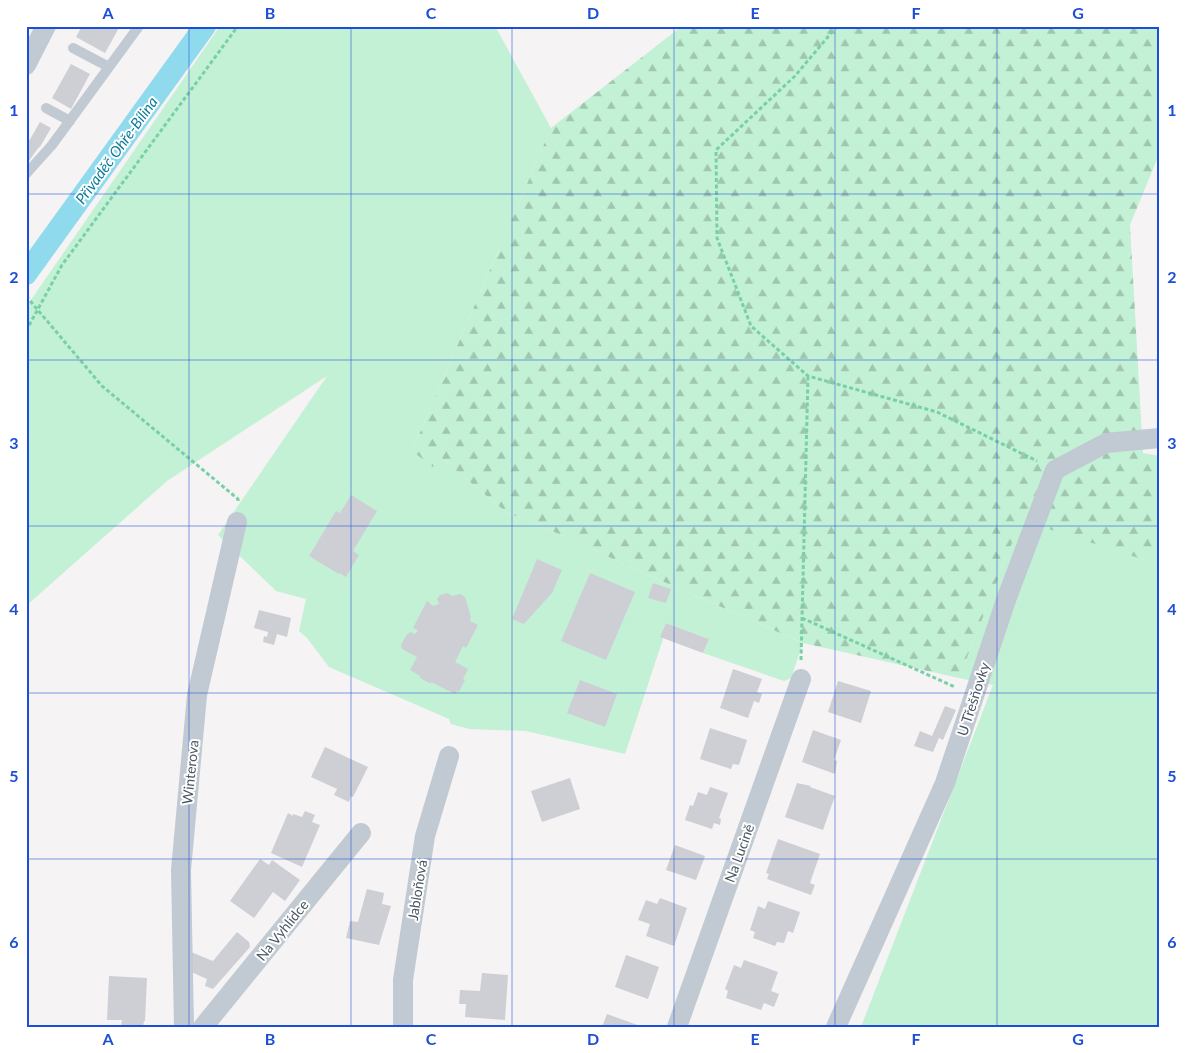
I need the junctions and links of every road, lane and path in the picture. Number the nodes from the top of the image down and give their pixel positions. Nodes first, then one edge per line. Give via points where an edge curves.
1 (46, 26) edge
2 (139, 26) edge
3 (238, 26) edge
4 (837, 26) edge
5 (73, 48) dead end
6 (26, 65) edge
7 (109, 67) junction
8 (46, 108) dead end
9 (70, 121) junction
10 (26, 174) edge
11 (26, 296) edge
12 (38, 311) junction
13 (26, 331) edge
14 (808, 376) junction
15 (1160, 438) edge
16 (1055, 470) junction
17 (237, 522) joint
18 (802, 618) junction
19 (801, 679) joint
20 (974, 695) junction
21 (450, 756) dead end
22 (360, 834) dead end
23 (184, 1027) edge
24 (203, 1027) edge
25 (403, 1027) edge
26 (676, 1027) edge
27 (836, 1027) edge

1 - 6 street
2 - 7 lane
3 - 12 path via 62,265
4 - 14 path via 795,76 716,150 717,238 751,326
5 - 7 lane
7 - 9 lane
8 - 9 lane
9 - 10 lane
11 - 12 path
12 - 13 path
12 - 17 path via 102,386 238,499
14 - 16 path via 937,412
14 - 18 path
15 - 16 street via 1106,443
16 - 20 street, U Třešňovky
17 - 23 street, Winterova via 198,695 180,870
18 - 19 path
18 - 20 path
19 - 26 street, Na Lucině
20 - 27 street, U Třešňovky via 945,784
21 - 25 street, Jabloňová via 425,836 403,980
22 - 24 street, Na Vyhlídce

